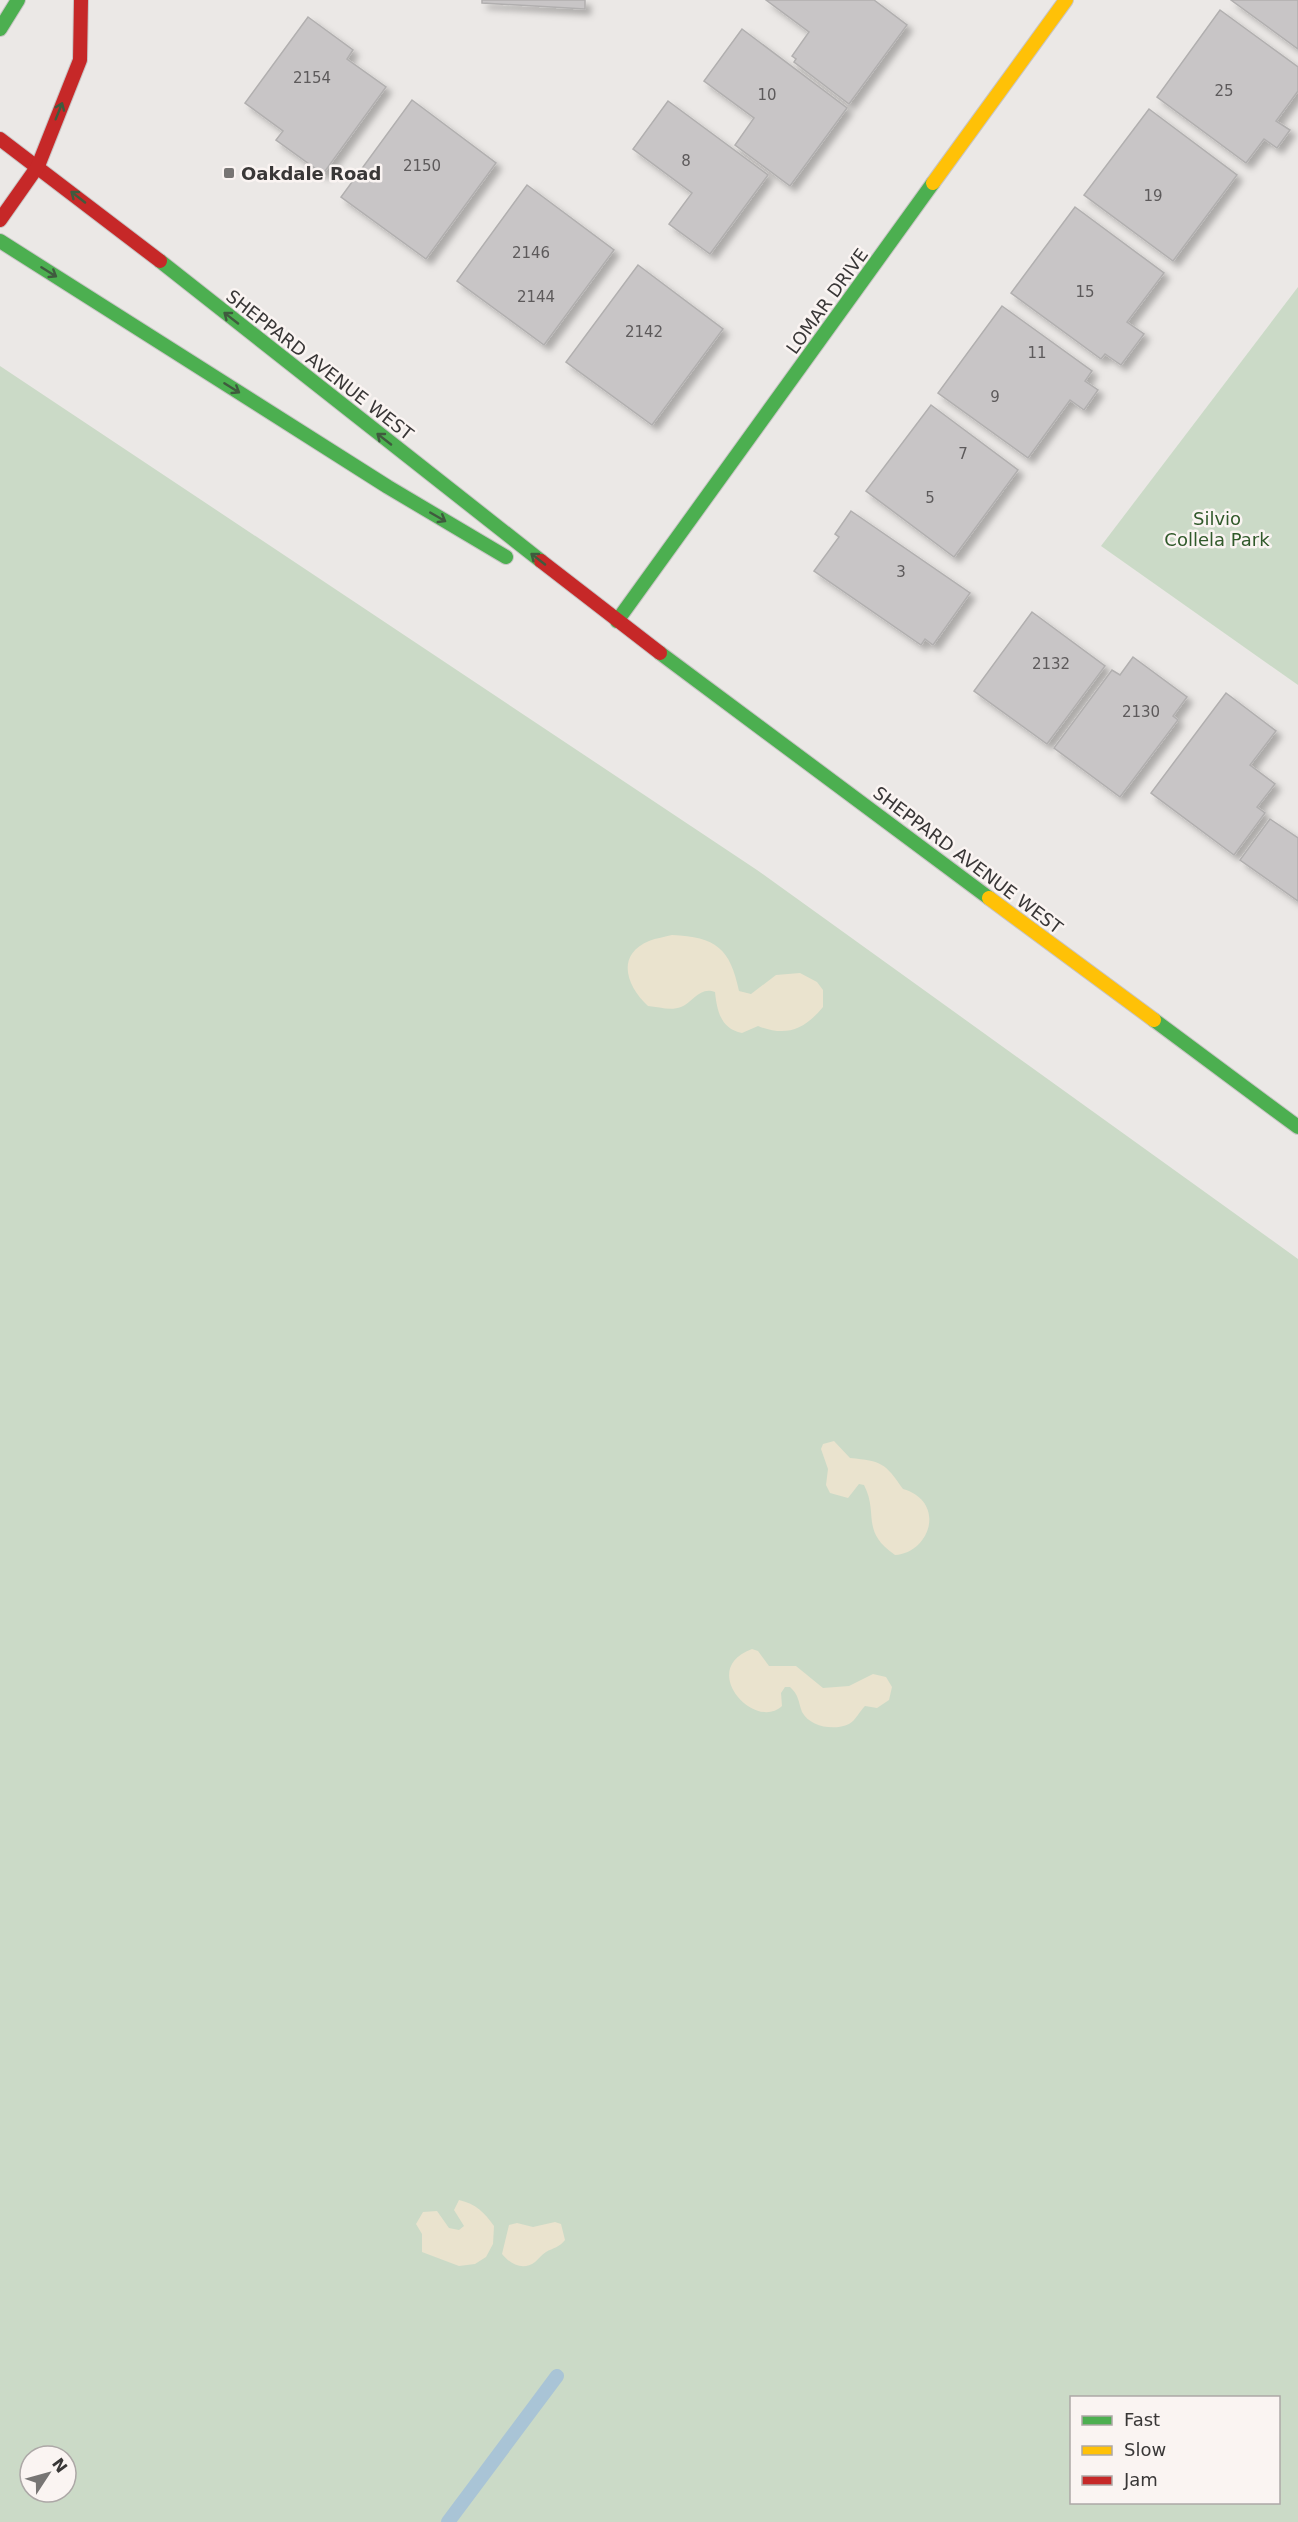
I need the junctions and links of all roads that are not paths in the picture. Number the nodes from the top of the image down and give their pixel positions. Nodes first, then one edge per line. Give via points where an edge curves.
1 (18, 0) edge
2 (81, 0) edge
3 (1066, 0) edge
4 (0, 29) edge
5 (0, 139) edge
6 (38, 166) junction
7 (0, 220) edge
8 (0, 241) edge
9 (616, 621) junction
10 (1298, 1127) edge

1 - 4 main road
6 -> 2 main road via 80,60
3 - 9 main road, LOMAR DRIVE
5 - 6 main road, SHEPPARD AVENUE WEST
6 - 7 main road
9 -> 6 main road, SHEPPARD AVENUE WEST
8 -> 9 main road, SHEPPARD AVENUE WEST via 388,487
9 - 10 main road, SHEPPARD AVENUE WEST

